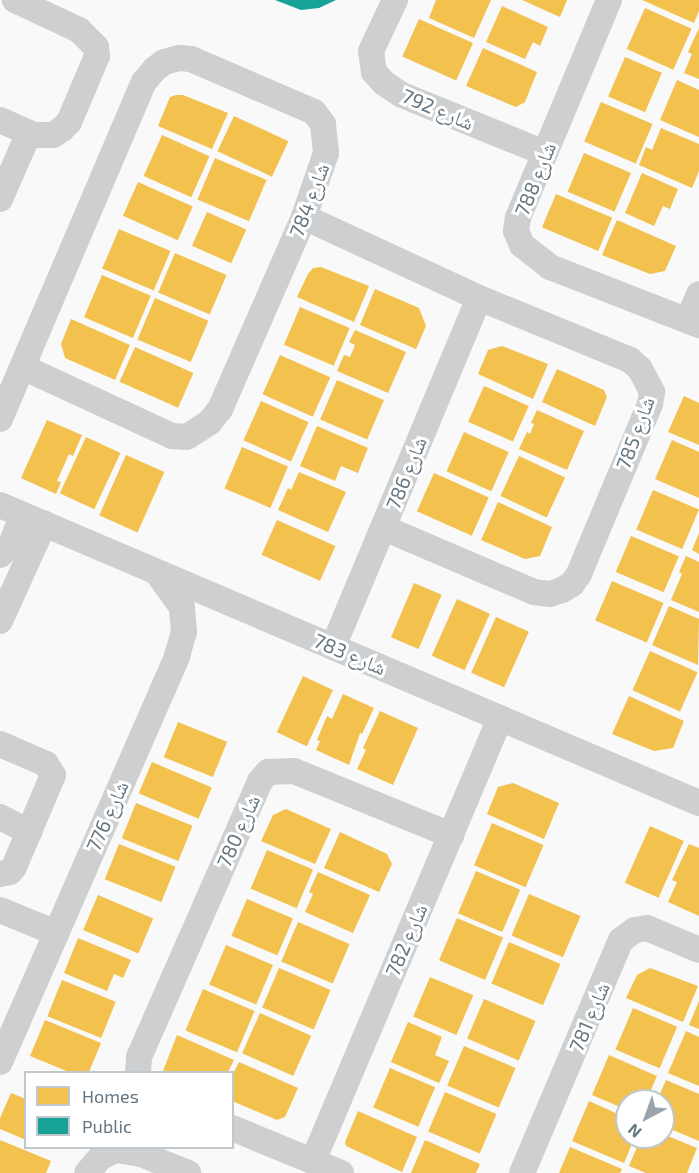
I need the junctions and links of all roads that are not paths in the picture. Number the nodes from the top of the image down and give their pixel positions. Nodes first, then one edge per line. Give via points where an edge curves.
1 (15, 0) edge
2 (395, 0) edge
3 (609, 0) edge
4 (0, 120) edge
5 (29, 133) junction
6 (545, 153) junction
7 (2, 190) edge
8 (304, 217) junction
9 (699, 294) edge
10 (479, 298) junction
11 (693, 323) edge
12 (23, 367) junction
13 (3, 404) edge
14 (22, 515) edge
15 (384, 528) junction
16 (0, 555) edge
17 (157, 572) junction
18 (6, 586) edge
19 (0, 621) edge
20 (333, 647) junction
21 (500, 718) junction
22 (0, 744) edge
23 (697, 797) edge
24 (0, 818) edge
25 (29, 832) junction
26 (451, 835) junction
27 (0, 874) edge
28 (0, 910) edge
29 (56, 933) junction
30 (699, 950) edge
31 (8, 1021) edge
32 (0, 1062) edge
33 (138, 1071) edge
34 (234, 1129) edge
35 (313, 1161) junction
36 (87, 1173) edge
37 (188, 1173) edge
38 (341, 1173) edge
39 (522, 1173) edge

1 - 5 street via 79,30 96,47 97,56 69,122 53,135
2 - 6 street, شارع 792 via 371,51 374,72 384,83 402,95
3 - 6 street, شارع 788
4 - 5 street
5 - 7 street
6 - 11 street, شارع 788 via 518,218 516,231 522,244 550,267
8 - 10 street, شارع 785
8 - 12 street, شارع 784 via 219,409 187,437 172,436
8 - 12 street, شارع 784 via 327,145 323,124 314,112 191,59 164,62 144,81
9 - 11 street
10 - 15 street, شارع 786
10 - 15 street, شارع 785 via 630,360 648,381 652,392 650,404 579,574 562,590 550,594 534,592
12 - 13 street, شارع 784
14 - 16 street via 11,544
14 - 17 street, شارع 783
14 - 18 street
15 - 20 street, شارع 786
17 - 20 street, شارع 783
17 - 29 street, شارع 776 via 182,607 184,632
18 - 19 street
20 - 21 street, شارع 783
21 - 23 street, شارع 783
21 - 26 street, شارع 782
22 - 25 street via 46,764 53,771
24 - 25 street
25 - 27 street via 14,867
26 - 33 street, شارع 780 via 294,771 268,772 257,788 139,1057
26 - 35 street, شارع 782
28 - 29 street
29 - 31 street, شارع 776
30 - 39 street, شارع 781 via 647,927 621,940
31 - 32 street, شارع 776
34 - 35 street
35 - 38 street
36 - 37 street via 101,1156 116,1150 141,1154

